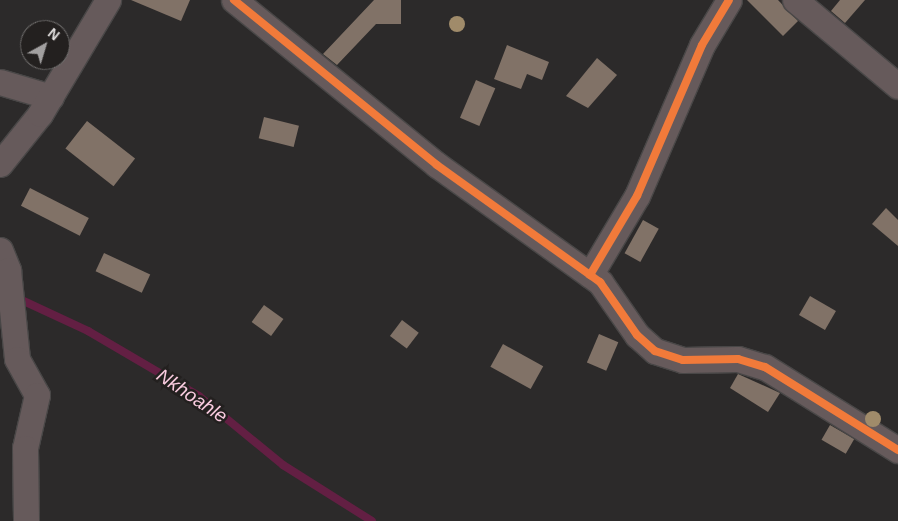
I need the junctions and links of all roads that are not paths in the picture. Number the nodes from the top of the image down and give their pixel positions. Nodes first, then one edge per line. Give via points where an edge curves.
1 (108, 0) edge
2 (234, 0) edge
3 (729, 0) edge
4 (795, 0) edge
5 (0, 82) edge
6 (898, 86) edge
7 (51, 97) junction
8 (0, 164) edge
9 (0, 250) edge
10 (590, 275) junction
11 (898, 450) edge
12 (26, 521) edge

1 - 7 street
2 - 10 street via 437,165
3 - 10 street via 702,45 637,196
4 - 6 street
5 - 7 street
7 - 8 street
9 - 12 street via 10,279 17,360 37,395 25,448
10 - 11 street via 655,351 682,360 738,359 765,367

